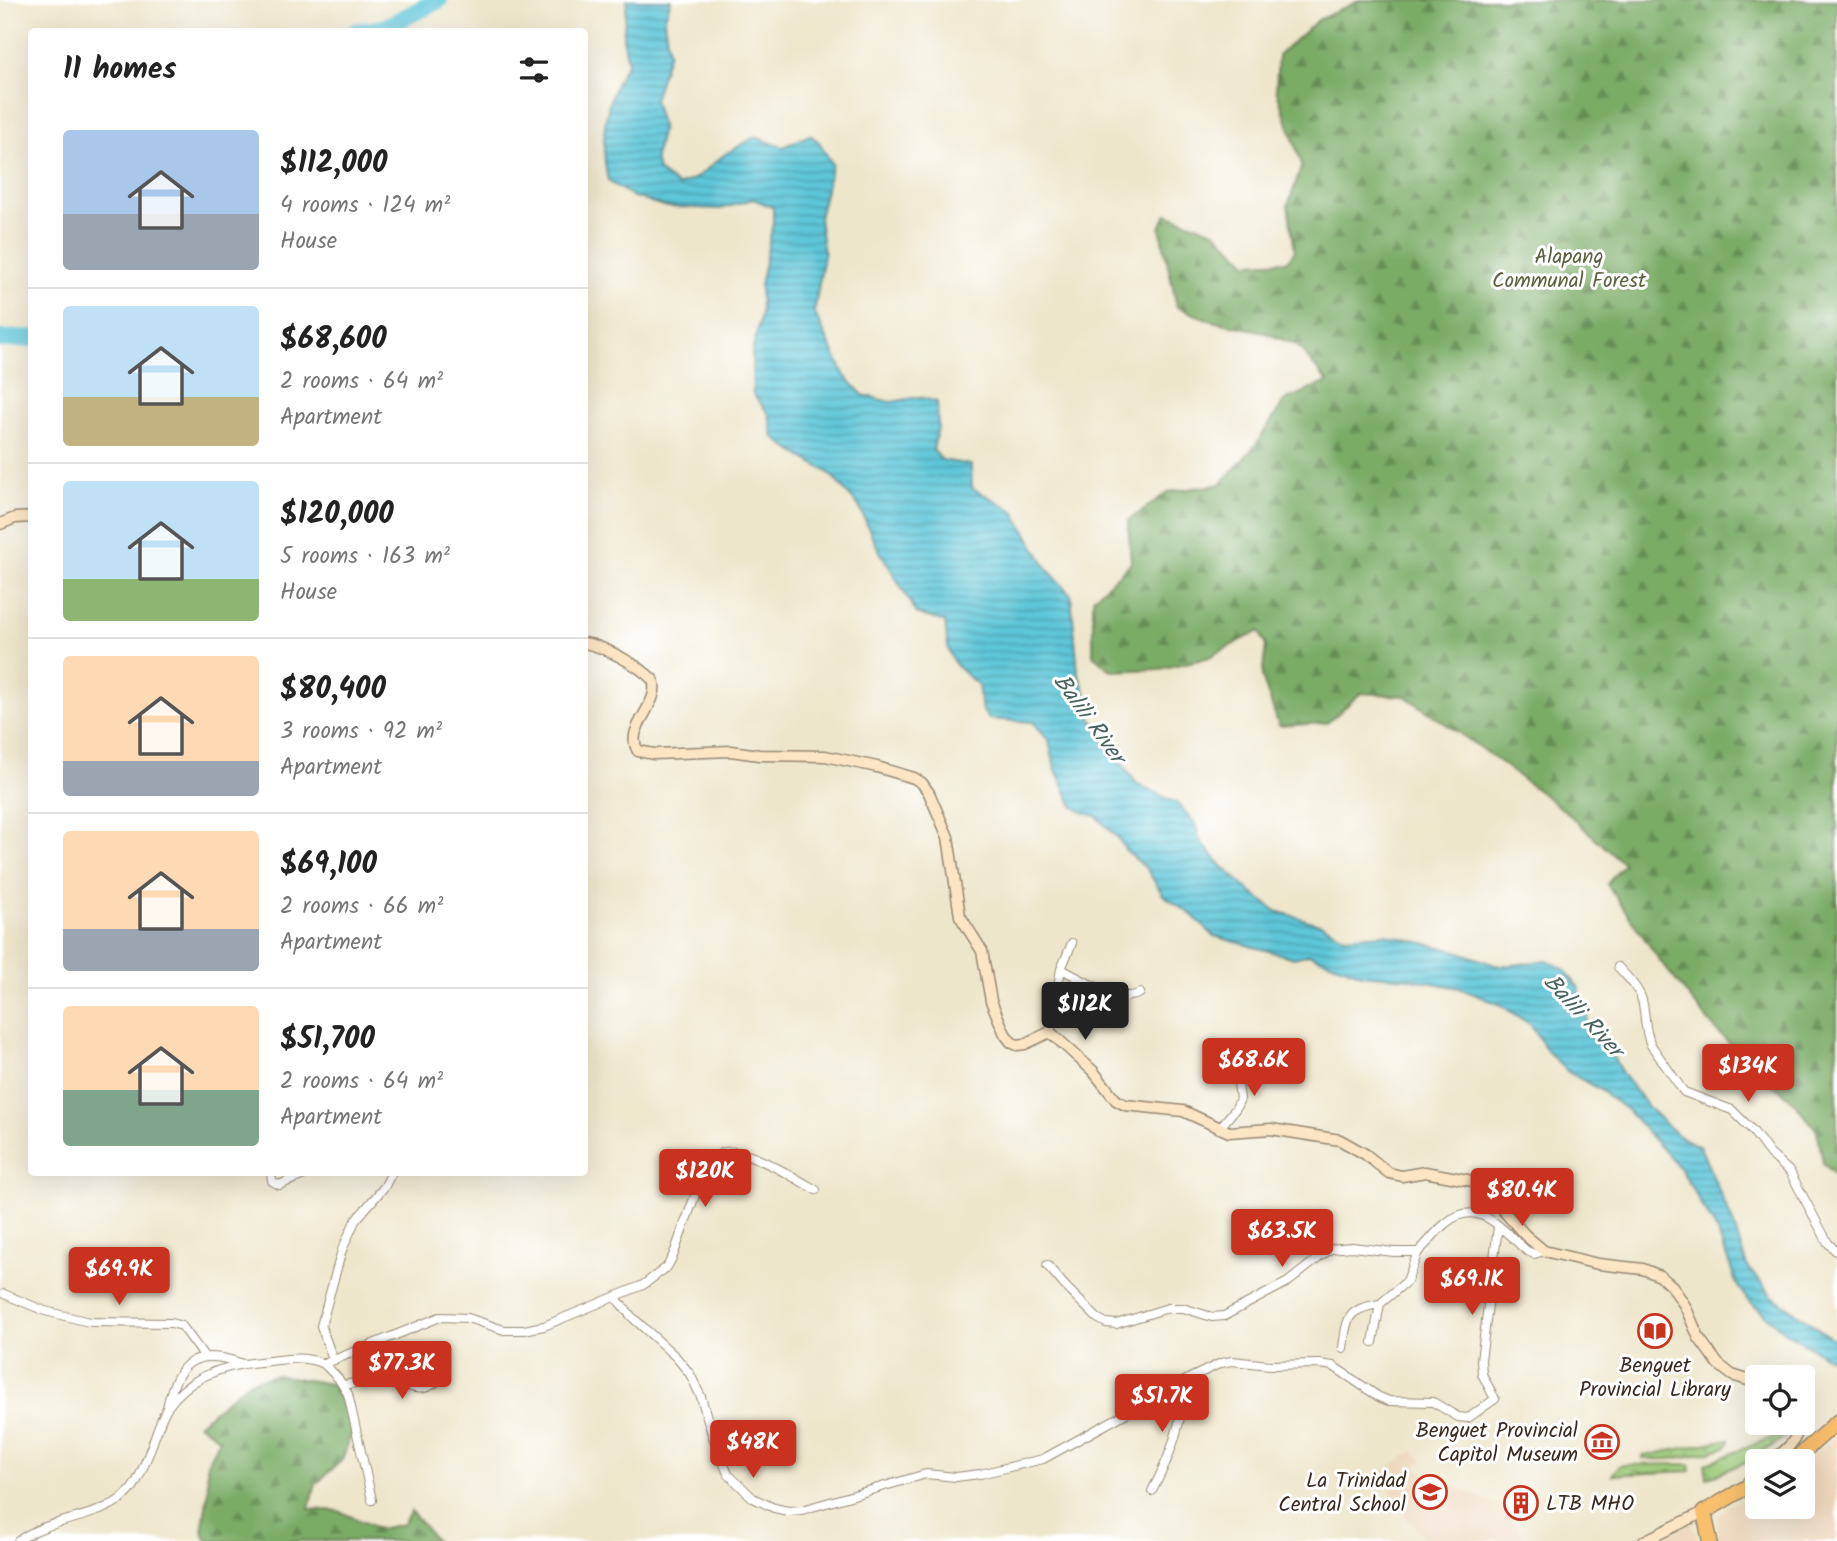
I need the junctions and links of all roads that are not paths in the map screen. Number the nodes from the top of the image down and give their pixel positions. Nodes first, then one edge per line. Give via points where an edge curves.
1 (28, 517) edge
2 (0, 524) edge
3 (588, 645) edge
4 (1072, 943) dead end
5 (1618, 967) dead end
6 (1060, 969) junction
7 (1140, 993) dead end
8 (1049, 1032) junction
9 (1234, 1052) dead end
10 (1219, 1129) junction
11 (271, 1176) edge
12 (301, 1176) edge
13 (390, 1176) edge
14 (816, 1190) dead end
15 (1498, 1227) junction
16 (1544, 1251) junction
17 (1419, 1252) junction
18 (1837, 1252) edge
19 (1047, 1265) dead end
20 (4, 1294) dead end
21 (615, 1297) junction
22 (1380, 1304) junction
23 (1373, 1342) dead end
24 (1343, 1348) dead end
25 (204, 1356) junction
26 (333, 1359) junction
27 (241, 1364) junction
28 (324, 1364) junction
29 (444, 1374) dead end
30 (1745, 1379) edge
31 (1186, 1381) junction
32 (344, 1385) junction
33 (167, 1408) junction
34 (1837, 1422) edge
35 (1796, 1435) edge
36 (1785, 1449) edge
37 (1807, 1449) edge
38 (1745, 1486) edge
39 (1743, 1489) joint
40 (1152, 1491) dead end
41 (372, 1500) dead end
42 (1704, 1512) junction
43 (18, 1541) edge
44 (1644, 1541) edge
45 (1710, 1541) edge

1 - 2 street
3 - 8 street via 653,680 654,691 635,735 638,751 825,756 922,783 948,837 960,916 982,951 991,1001 1005,1034 1017,1045
4 - 6 street
5 - 18 street via 1641,999 1651,1045 1684,1092 1738,1115 1790,1172
6 - 7 street via 1122,997
6 - 8 street
8 - 10 street via 1093,1071 1116,1100 1137,1108 1182,1111
9 - 10 street via 1240,1099
10 - 16 street via 1240,1133 1271,1129 1332,1138 1349,1143 1389,1173 1426,1172 1478,1182
11 - 12 street via 279,1185
13 - 26 street via 355,1221 342,1250 321,1326
14 - 21 street via 753,1156 725,1152 705,1168 667,1267 643,1285
15 - 16 street via 1534,1255
15 - 17 street via 1482,1215 1463,1213 1442,1226
15 - 31 street via 1481,1360 1482,1374 1495,1399 1468,1418 1433,1402 1389,1401 1340,1369 1320,1364 1232,1361
16 - 30 street via 1660,1276 1672,1286 1718,1364
17 - 19 street via 1330,1249 1288,1282 1224,1315 1168,1308 1116,1324 1097,1318
17 - 22 street via 1407,1281
20 - 25 street via 89,1322 182,1326
21 - 26 street via 524,1330 440,1317
21 - 31 street via 690,1374 728,1474 753,1498 788,1511 926,1474 980,1474 1043,1459
22 - 23 street
22 - 24 street via 1355,1310 1346,1324
25 - 27 street
25 - 33 street via 180,1372
26 - 28 street
27 - 28 street via 287,1358
27 - 33 street via 216,1370 193,1383
28 - 32 street
29 - 32 street via 418,1388 383,1377
31 - 40 street via 1174,1444
32 - 41 street
33 - 43 street via 130,1492 107,1507 31,1532
34 - 37 highway
35 - 36 street
38 - 39 street
39 - 42 highway
42 - 44 street
42 - 45 highway

